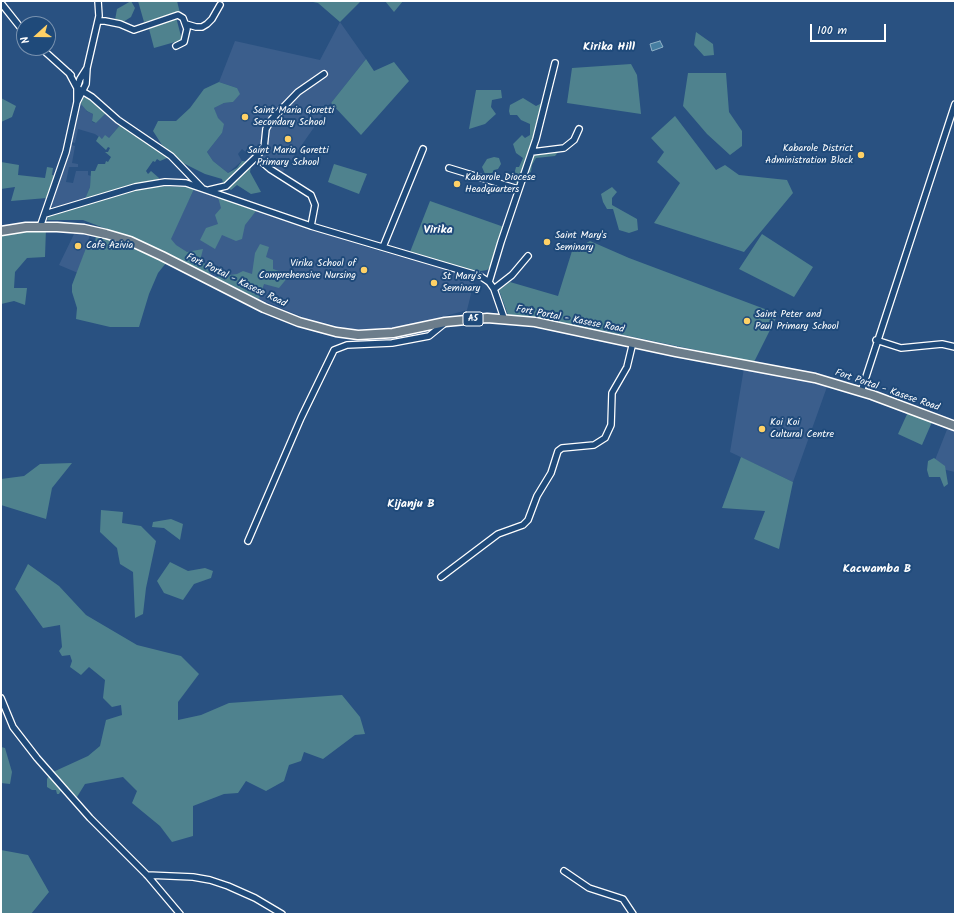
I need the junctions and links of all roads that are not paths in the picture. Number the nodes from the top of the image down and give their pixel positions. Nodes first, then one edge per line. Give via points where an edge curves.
1 (98, 1) edge
2 (1, 3) edge
3 (220, 5) dead end
4 (98, 21) junction
5 (16, 22) edge
6 (186, 24) junction
7 (176, 46) dead end
8 (50, 56) edge
9 (555, 63) dead end
10 (87, 68) junction
11 (69, 73) junction
12 (324, 74) dead end
13 (80, 79) junction
14 (86, 84) junction
15 (77, 88) junction
16 (83, 92) junction
17 (92, 97) junction
18 (77, 102) junction
19 (955, 104) edge
20 (579, 129) dead end
21 (423, 149) dead end
22 (532, 152) junction
23 (256, 157) junction
24 (449, 168) dead end
25 (226, 186) junction
26 (203, 188) junction
27 (518, 189) junction
28 (209, 190) junction
29 (228, 196) junction
30 (45, 214) junction
31 (311, 226) junction
32 (40, 227) junction
33 (1, 231) edge
34 (382, 247) junction
35 (528, 256) dead end
36 (489, 282) junction
37 (494, 289) junction
38 (504, 318) junction
39 (445, 322) junction
40 (876, 340) junction
41 (633, 342) junction
42 (955, 347) edge
43 (861, 392) junction
44 (955, 426) edge
45 (248, 541) dead end
46 (441, 577) dead end
47 (1, 698) edge
48 (564, 871) dead end
49 (147, 875) junction
50 (180, 914) edge
51 (282, 914) edge
52 (633, 914) edge

1 - 4 street
2 - 5 street
3 - 6 street via 212,19 202,27
4 - 6 street via 105,20 134,30 178,15
4 - 10 street
6 - 7 street via 184,42
8 - 11 street
9 - 22 street
10 - 13 street
10 - 14 street
11 - 13 street
11 - 15 street
12 - 23 street via 298,92 272,119 266,128 264,148
13 - 14 street
13 - 15 street
14 - 16 street
14 - 17 street
15 - 16 street
15 - 18 street
16 - 17 street
16 - 18 street
17 - 26 street via 118,120 171,156
18 - 30 street via 64,157
19 - 40 street
20 - 22 street via 574,140 564,148
21 - 34 street
22 - 27 street
23 - 25 street
23 - 31 street via 311,195 315,205
24 - 27 street
25 - 28 street
25 - 29 street
26 - 28 street
26 - 30 street via 186,183 165,182 136,187
27 - 36 street
28 - 29 street
29 - 31 street
30 - 32 street
31 - 34 street
32 - 33 highway, Fort Portal - Kasese Road / A5
32 - 39 highway, Fort Portal - Kasese Road / A5 via 84,229 130,242 264,308 315,327 358,335 375,335 409,331
34 - 36 street via 480,276
35 - 37 street via 512,275
36 - 37 street
37 - 38 street
38 - 39 highway, Fort Portal - Kasese Road / A5
38 - 41 highway, Fort Portal - Kasese Road / A5
39 - 45 street via 429,336 392,343 347,346 334,350 300,418
40 - 42 street via 901,348 942,344
40 - 43 street
41 - 43 highway, Fort Portal - Kasese Road / A5 via 815,378
41 - 46 street via 627,367 612,393 611,425 605,438 594,445 562,448 558,451 551,473 528,520 523,525 498,534
43 - 44 highway, Fort Portal - Kasese Road / A5
47 - 49 street via 14,727 37,758 90,818
48 - 52 street via 589,888 623,899
49 - 50 street
49 - 51 street via 210,880 235,889

